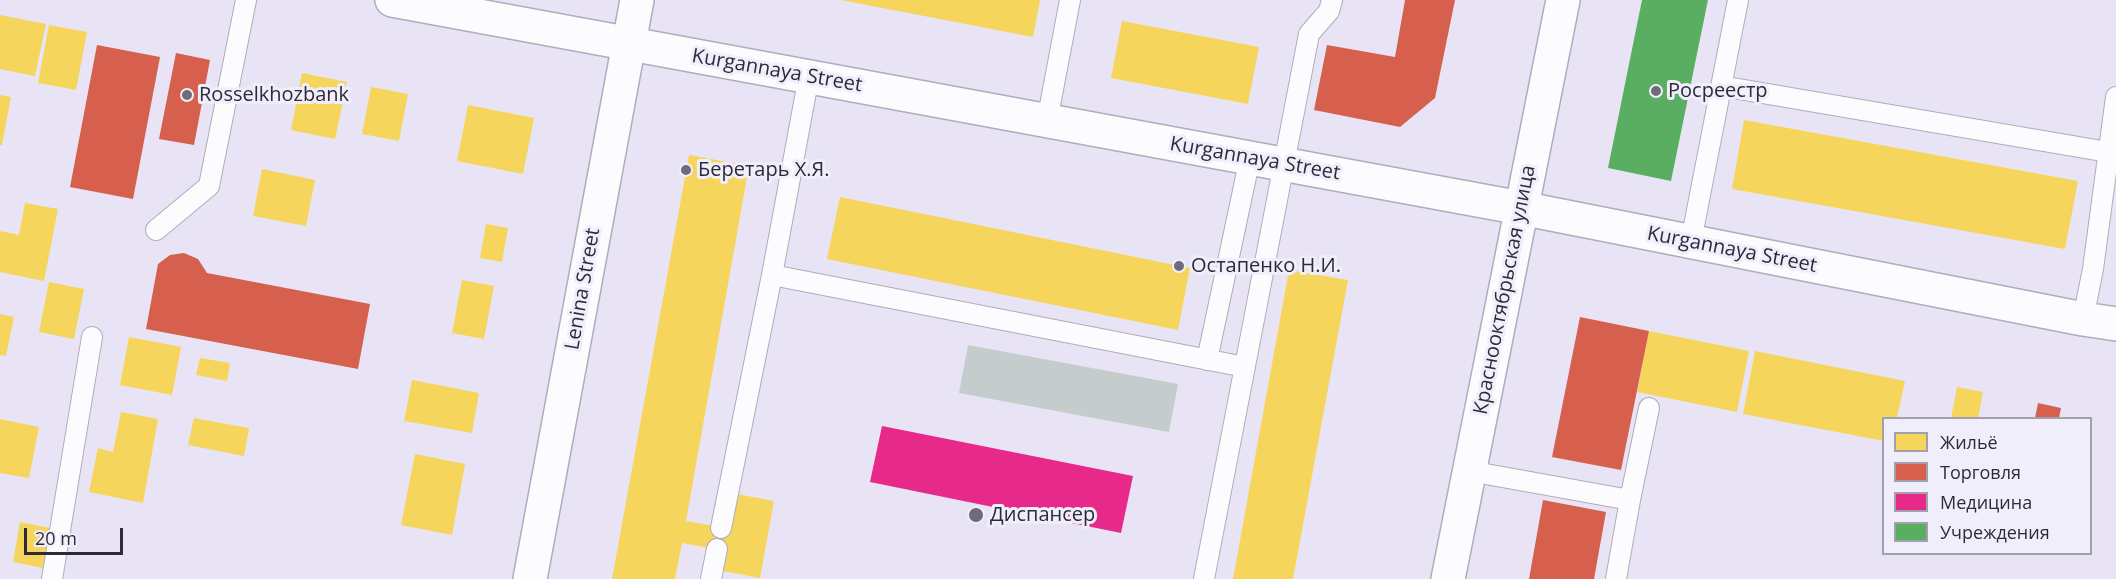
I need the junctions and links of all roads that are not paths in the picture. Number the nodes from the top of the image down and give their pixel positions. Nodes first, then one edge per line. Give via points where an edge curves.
1 (246, 0) edge
2 (393, 0) edge
3 (637, 0) edge
4 (1070, 0) edge
5 (1332, 0) edge
6 (1563, 0) edge
7 (1738, 0) edge
8 (629, 43) junction
9 (809, 76) junction
10 (1721, 86) junction
11 (2116, 97) edge
12 (1047, 121) junction
13 (2108, 152) junction
14 (1250, 158) junction
15 (1286, 165) junction
16 (1521, 208) junction
17 (156, 230) dead end
18 (1691, 241) junction
19 (772, 275) junction
20 (2083, 319) junction
21 (2116, 324) edge
22 (92, 336) dead end
23 (1207, 360) junction
24 (1245, 367) junction
25 (1649, 408) dead end
26 (1469, 471) junction
27 (1630, 500) junction
28 (722, 528) dead end
29 (717, 549) dead end
30 (52, 579) edge
31 (530, 579) edge
32 (711, 579) edge
33 (1204, 579) edge
34 (1448, 579) edge
35 (1616, 579) edge

1 - 17 lane via 209,186
2 - 8 street, Kurgannaya Street
3 - 8 street, Lenina Street
4 - 12 lane
5 - 15 lane via 1329,11 1310,34
6 - 16 street, Краснооктябрьская улица
7 - 10 lane
8 - 9 street, Kurgannaya Street
8 - 31 street, Lenina Street
9 - 12 street, Kurgannaya Street
9 - 19 lane
10 - 13 lane
10 - 18 lane
11 - 13 lane
12 - 14 street, Kurgannaya Street
13 - 20 lane
14 - 15 street, Kurgannaya Street
14 - 23 lane
15 - 16 street, Kurgannaya Street
15 - 24 lane
16 - 18 street, Kurgannaya Street
16 - 26 street, Краснооктябрьская улица
18 - 20 street, Kurgannaya Street
19 - 23 lane
19 - 28 lane
20 - 21 street, Kurgannaya Street
22 - 30 lane
23 - 24 lane
24 - 33 lane
25 - 27 lane
26 - 27 lane
26 - 34 street, Краснооктябрьская улица
27 - 35 lane
29 - 32 lane

